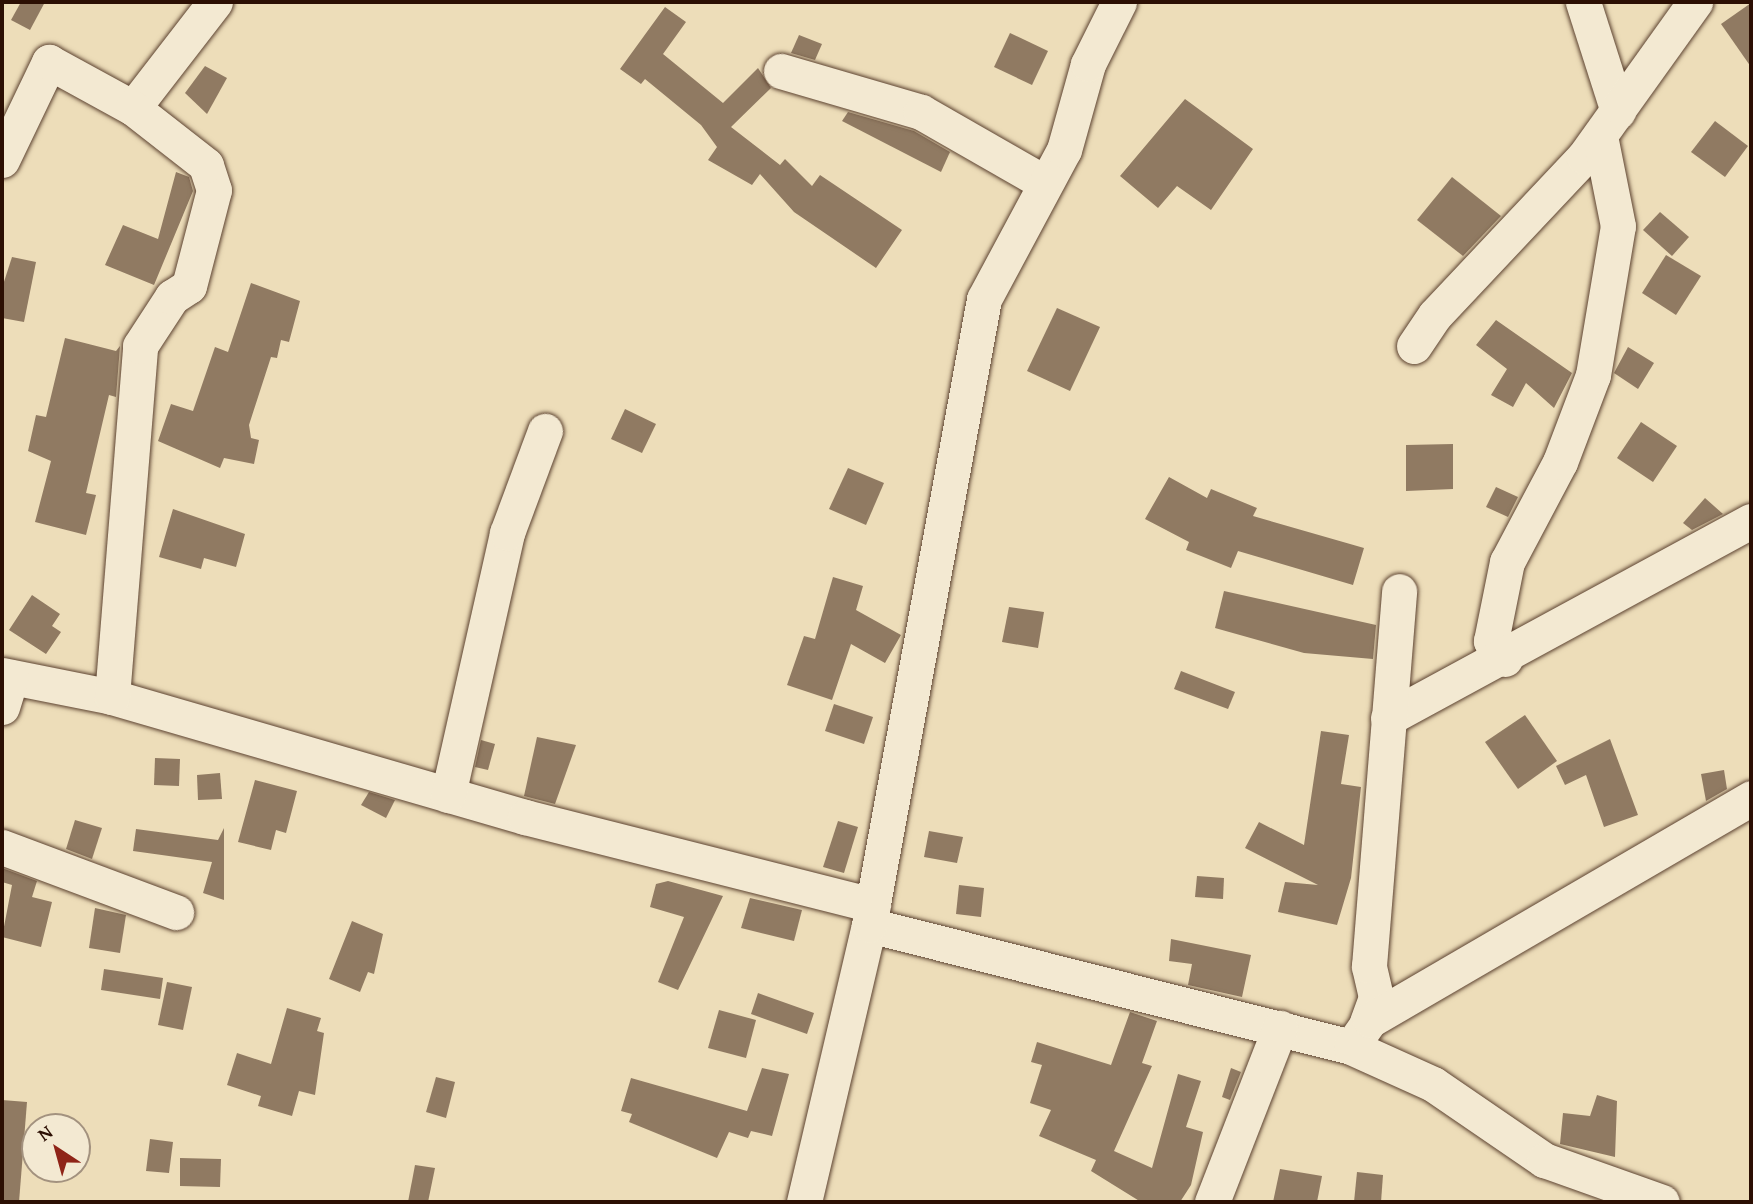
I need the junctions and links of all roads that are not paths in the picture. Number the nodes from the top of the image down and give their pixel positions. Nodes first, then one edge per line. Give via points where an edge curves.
1 (215, 2) edge
2 (1119, 2) edge
3 (1583, 2) edge
4 (1695, 2) edge
5 (781, 71) dead end
6 (133, 108) junction
7 (1609, 124) junction
8 (2, 160) edge
9 (1045, 183) junction
10 (1415, 346) dead end
11 (545, 431) dead end
12 (1751, 521) edge
13 (1399, 591) dead end
14 (1504, 659) junction
15 (5, 686) edge
16 (112, 697) junction
17 (1388, 718) junction
18 (448, 794) junction
19 (1751, 798) edge
20 (2, 847) edge
21 (176, 912) dead end
22 (871, 915) junction
23 (1280, 1028) junction
24 (1359, 1035) junction
25 (804, 1202) edge
26 (1212, 1202) edge
27 (1662, 1202) edge

1 - 6 street
2 - 9 street via 1088,64 1064,150
3 - 7 street
4 - 7 street
5 - 9 street via 921,112
6 - 8 street via 48,62
6 - 16 street via 206,165 214,190 189,286 172,297 140,345
7 - 10 street
7 - 14 street via 1618,226 1593,375 1560,462 1507,562 1491,641
9 - 22 street via 984,299
11 - 18 street via 507,533
12 - 14 street
13 - 17 street
14 - 17 street
15 - 16 street
16 - 18 street
17 - 24 street via 1369,966 1376,997
18 - 22 street
19 - 24 street
20 - 21 street
22 - 23 street
22 - 25 street
23 - 24 street
23 - 26 street
24 - 27 street via 1544,1160

